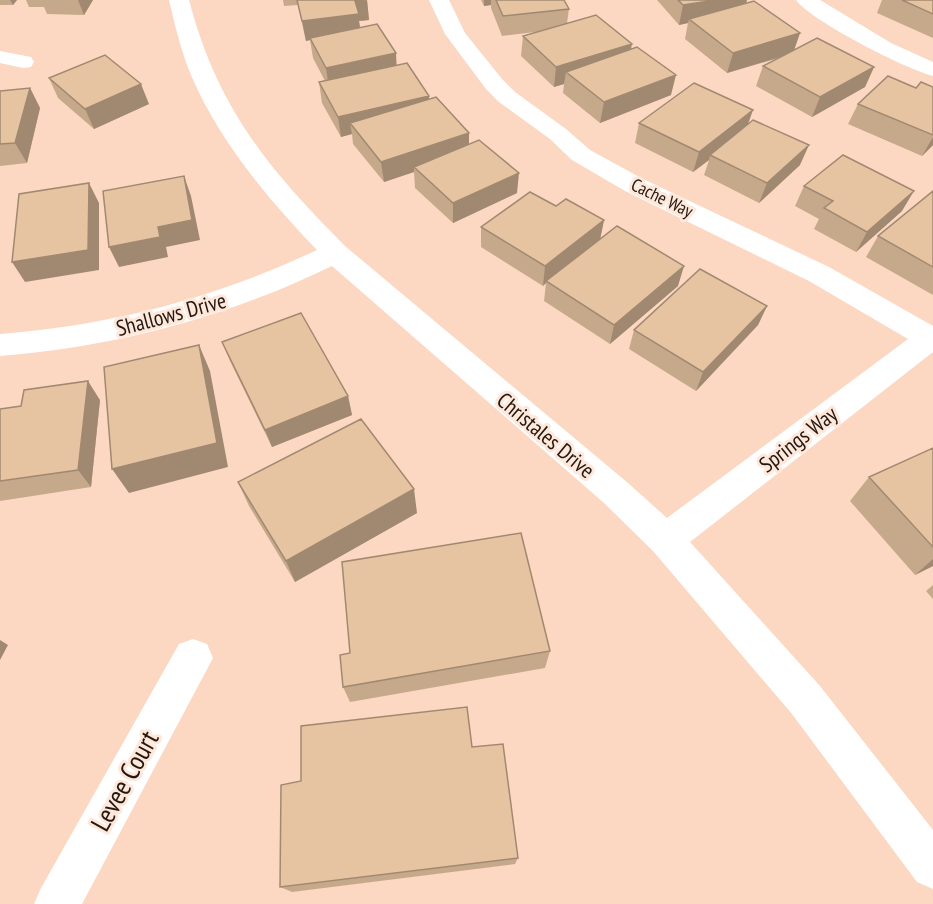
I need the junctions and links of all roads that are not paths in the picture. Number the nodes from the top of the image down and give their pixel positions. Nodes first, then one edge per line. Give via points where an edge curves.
1 (179, 0) edge
2 (439, 0) edge
3 (806, 0) edge
4 (0, 57) edge
5 (23, 62) dead end
6 (933, 69) edge
7 (335, 253) junction
8 (931, 339) edge
9 (0, 345) edge
10 (666, 540) junction
11 (193, 658) dead end
12 (933, 866) edge
13 (57, 904) edge

1 - 7 street, Christales Drive via 207,85 241,144 298,216
2 - 8 street, Cache Way via 455,34 494,84 581,155 634,185 819,274
3 - 6 street via 849,27
4 - 5 street
7 - 9 street, Shallows Drive via 242,295 154,322 50,342
7 - 10 street, Christales Drive
8 - 10 street, Springs Way
10 - 12 street, Christales Drive via 806,700
11 - 13 street, Levee Court

